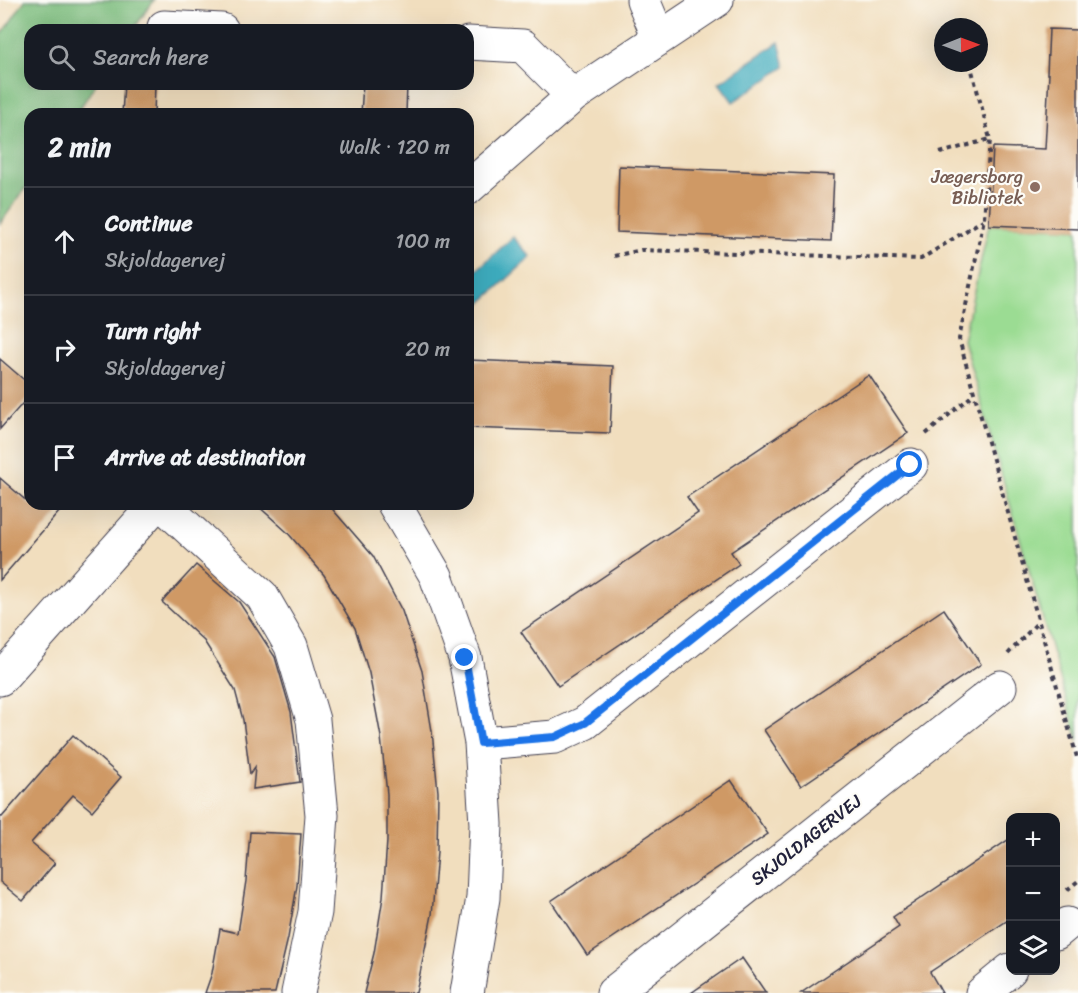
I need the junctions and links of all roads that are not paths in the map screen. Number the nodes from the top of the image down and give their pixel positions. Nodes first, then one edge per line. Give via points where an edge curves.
1 (643, 0) edge
2 (717, 0) edge
3 (659, 38) junction
4 (474, 43) edge
5 (573, 96) junction
6 (474, 183) edge
7 (910, 465) road end
8 (151, 510) edge
9 (169, 510) edge
10 (398, 510) edge
11 (0, 679) edge
12 (1000, 687) dead end
13 (481, 743) junction
14 (1006, 974) edge
15 (298, 993) edge
16 (467, 993) edge
17 (613, 993) edge
18 (982, 993) edge

1 - 3 street
2 - 3 street
3 - 5 street
4 - 5 street via 523,46
5 - 6 street
7 - 13 street via 585,723 555,737
8 - 11 street
9 - 15 street via 262,596 291,646 314,720 322,815 315,912
10 - 13 street via 436,576 465,658
12 - 17 street, SKJOLDAGERVEJ
13 - 16 street via 486,824 483,898
14 - 18 street

